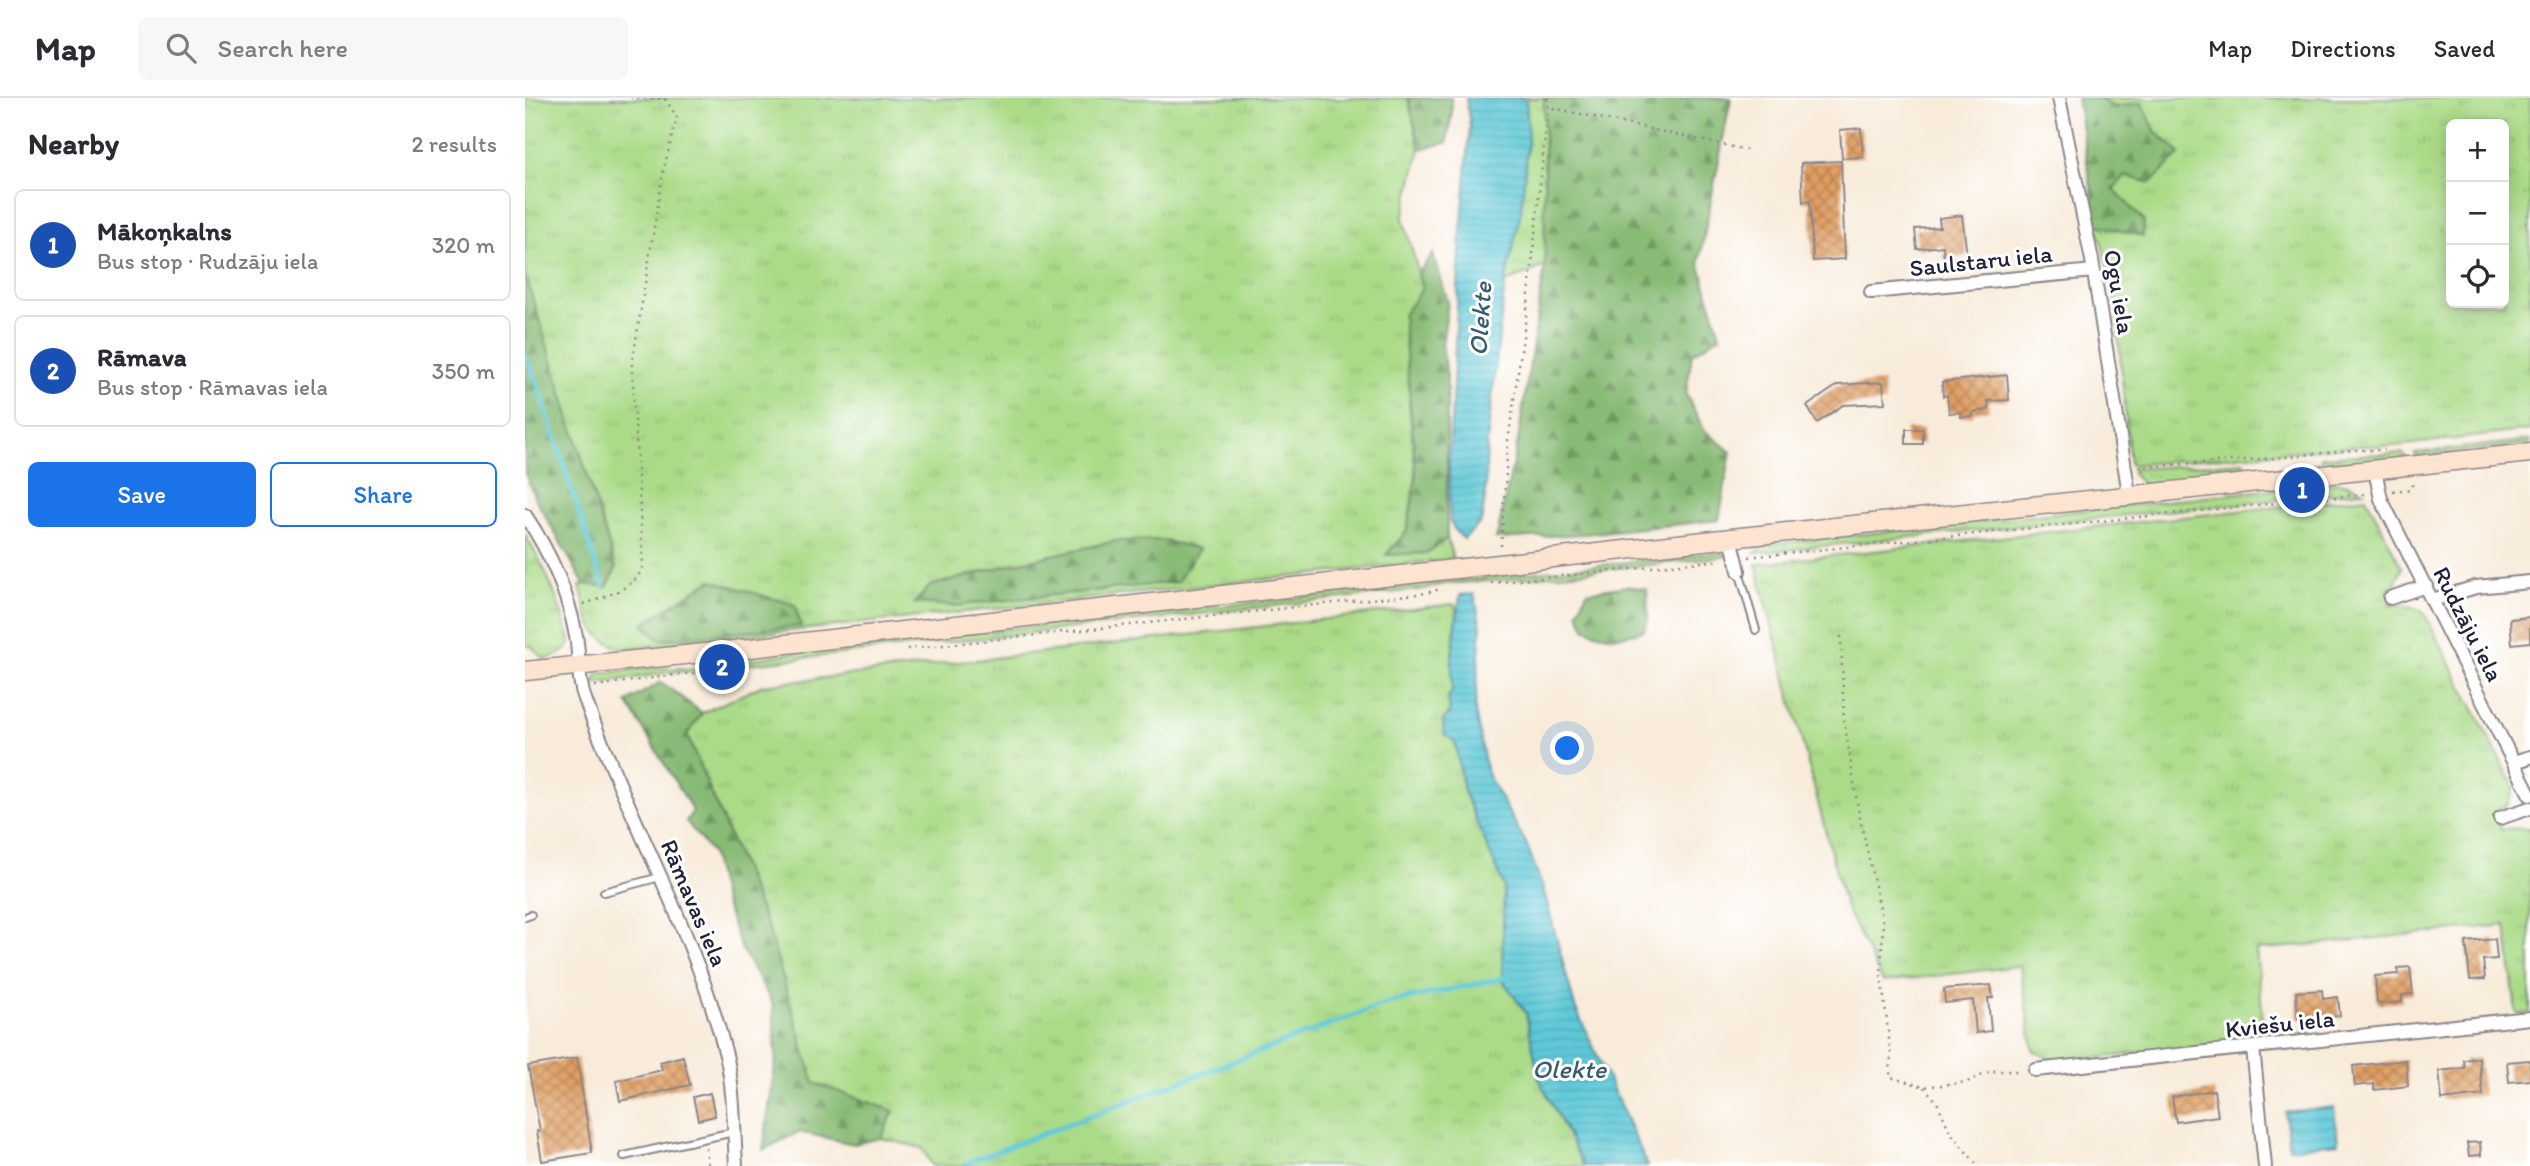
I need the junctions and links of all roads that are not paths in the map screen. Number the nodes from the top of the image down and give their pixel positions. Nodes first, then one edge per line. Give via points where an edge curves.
1 (2059, 98) edge
2 (2094, 271) junction
3 (1871, 292) dead end
4 (2530, 453) edge
5 (2375, 470) junction
6 (2129, 494) junction
7 (525, 515) edge
8 (1731, 538) junction
9 (1737, 565) joint
10 (2530, 582) edge
11 (2425, 586) junction
12 (2390, 597) dead end
13 (2433, 600) junction
14 (1756, 629) dead end
15 (579, 666) junction
16 (525, 671) edge
17 (2530, 758) edge
18 (2514, 762) junction
19 (2530, 795) edge
20 (2530, 808) edge
21 (2501, 818) dead end
22 (660, 877) junction
23 (604, 892) dead end
24 (2530, 1018) edge
25 (2253, 1048) junction
26 (2035, 1070) road end
27 (733, 1132) junction
28 (624, 1156) dead end
29 (736, 1166) edge
30 (2265, 1166) edge

1 - 2 street, Ogu iela
2 - 3 street, Saulstaru iela
2 - 6 street, Ogu iela
4 - 5 main road
5 - 6 main road
5 - 11 street, Rudzāju iela via 2379,493
6 - 8 main road
7 - 15 street, Rāmavas iela via 555,568 571,609
8 - 9 street
8 - 15 main road
9 - 14 lane
10 - 13 street via 2476,587
11 - 12 street
11 - 13 street, Rudzāju iela
13 - 18 street, Rudzāju iela
15 - 16 main road
15 - 22 street, Rāmavas iela via 580,687 596,731
17 - 18 street
18 - 19 street, Rudzāju iela
20 - 21 street
22 - 23 lane
22 - 27 street, Rāmavas iela via 705,983 720,1033 727,1058
24 - 25 street, Kviešu iela
25 - 26 street, Kviešu iela
25 - 30 street
27 - 28 lane
27 - 29 street, Rāmavas iela

